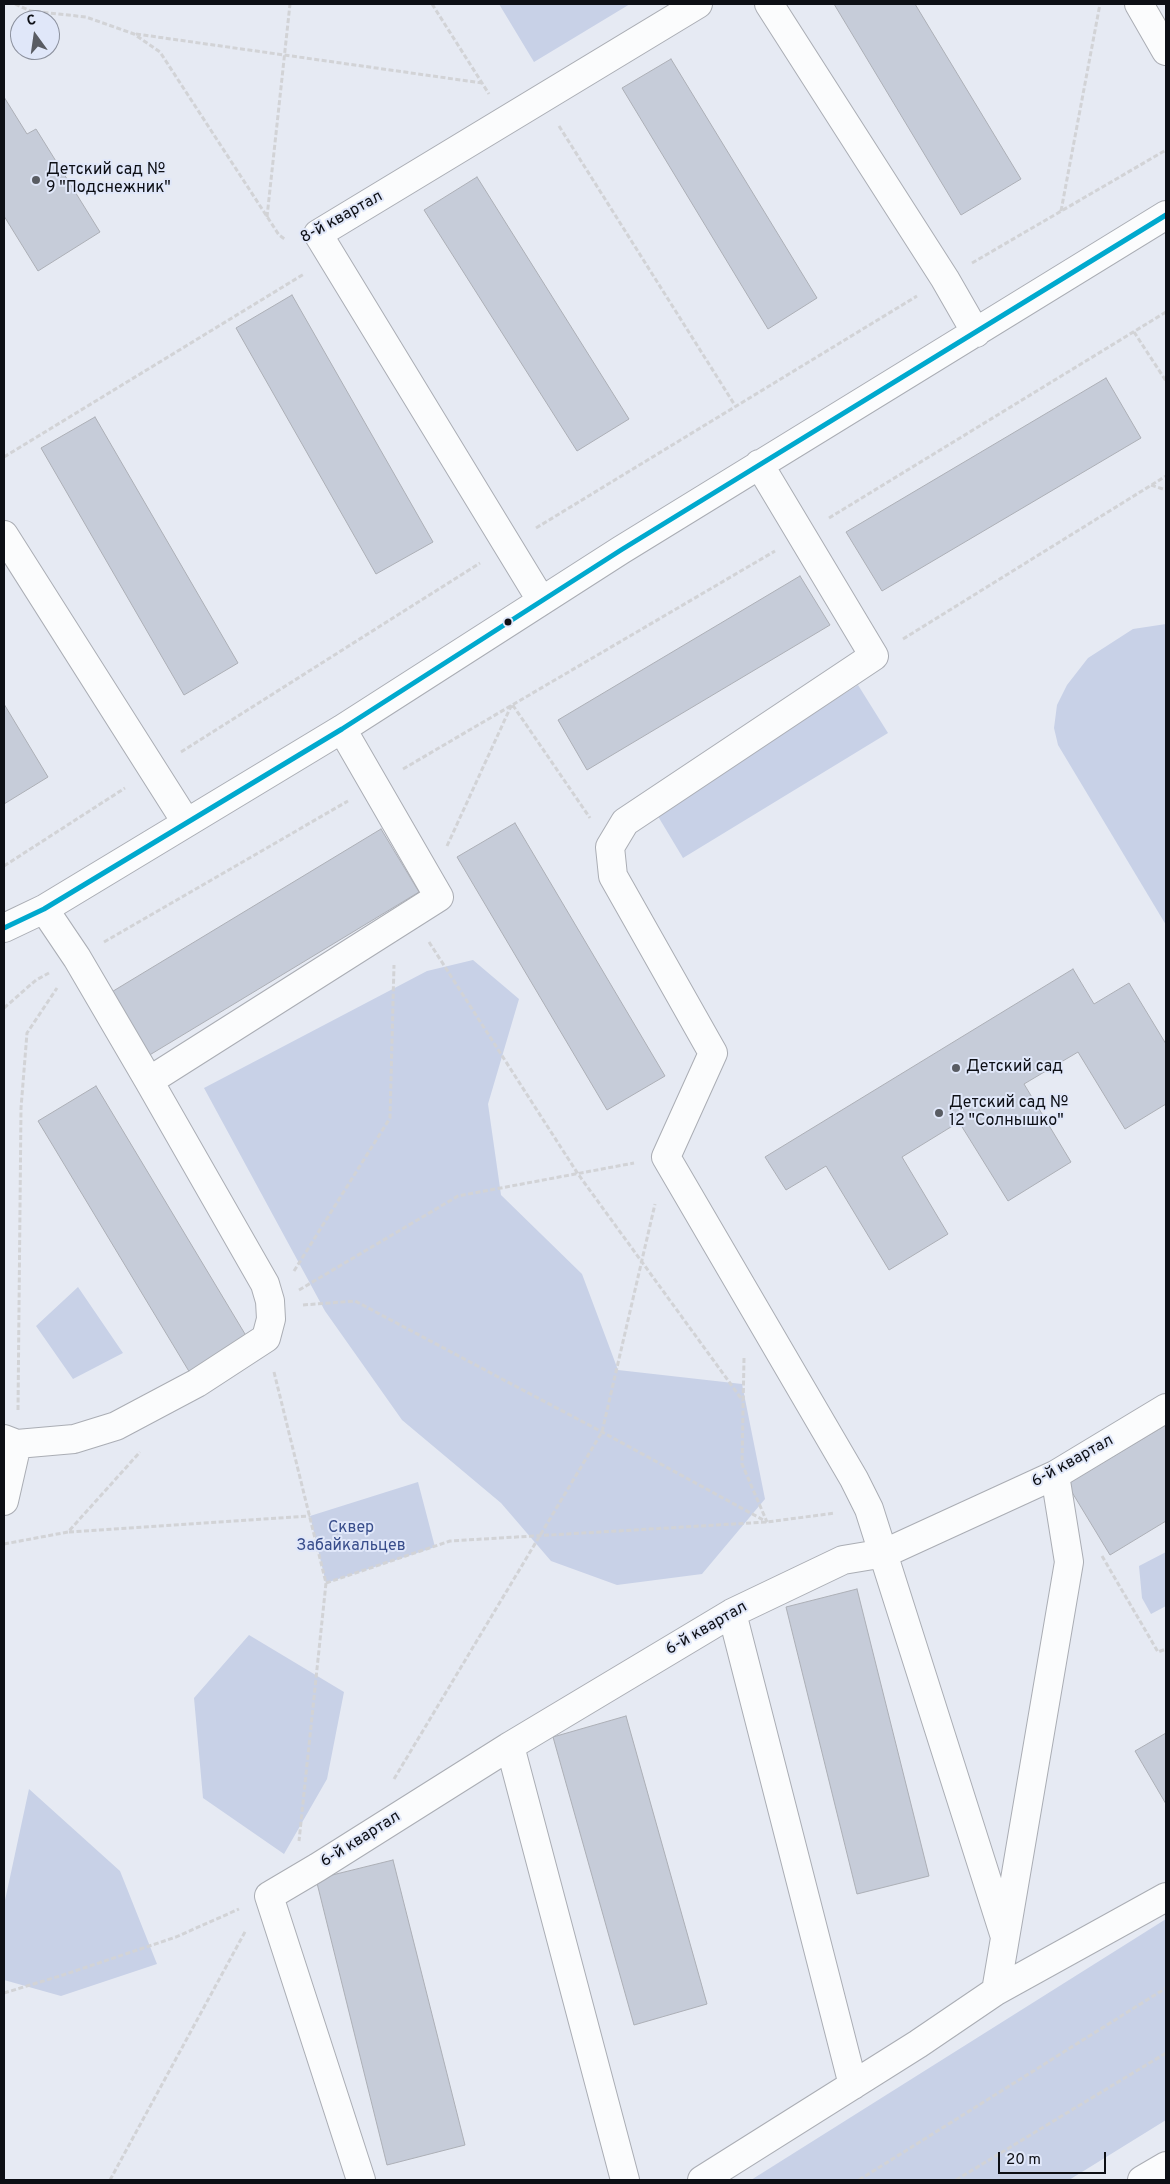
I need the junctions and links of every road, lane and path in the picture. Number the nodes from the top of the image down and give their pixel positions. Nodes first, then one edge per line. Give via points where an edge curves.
1 (16, 4) edge
2 (290, 4) edge
3 (432, 4) edge
4 (698, 4) edge
5 (769, 4) edge
6 (1100, 4) edge
7 (1139, 4) edge
8 (134, 34) junction
9 (1166, 51) edge
10 (285, 55) junction
11 (482, 83) junction
12 (542, 99) junction
13 (506, 121) junction
14 (1166, 150) edge
15 (1061, 212) junction
16 (1166, 215) edge
17 (267, 218) junction
18 (318, 234) junction
19 (332, 257) junction
20 (945, 280) junction
21 (1166, 312) edge
22 (1134, 332) junction
23 (976, 333) junction
24 (1166, 382) edge
25 (736, 407) junction
26 (4, 457) edge
27 (760, 464) junction
28 (1166, 476) edge
29 (1151, 485) junction
30 (1166, 490) edge
31 (4, 535) edge
32 (802, 535) junction
33 (508, 546) junction
34 (541, 600) junction
35 (874, 656) junction
36 (512, 704) junction
37 (342, 729) junction
38 (154, 769) junction
39 (374, 786) junction
40 (186, 822) junction
41 (610, 847) junction
42 (4, 866) edge
43 (430, 883) junction
44 (44, 909) junction
45 (403, 920) junction
46 (4, 928) edge
47 (77, 958) junction
48 (4, 1008) edge
49 (149, 1081) junction
50 (666, 1157) junction
51 (578, 1174) junction
52 (642, 1262) junction
53 (271, 1307) junction
54 (266, 1338) junction
55 (744, 1352) dead end
56 (743, 1401) junction
57 (1166, 1408) edge
58 (602, 1432) junction
59 (11, 1442) edge
60 (146, 1446) dead end
61 (1056, 1475) junction
62 (4, 1501) edge
63 (869, 1509) junction
64 (310, 1516) junction
65 (767, 1522) junction
66 (68, 1532) junction
67 (540, 1536) junction
68 (4, 1544) edge
69 (1099, 1551) dead end
70 (885, 1554) junction
71 (326, 1583) junction
72 (732, 1612) junction
73 (1166, 1649) edge
74 (510, 1746) junction
75 (391, 1784) dead end
76 (295, 1881) junction
77 (266, 1897) junction
78 (1166, 1897) edge
79 (1005, 1937) junction
80 (1166, 1988) edge
81 (996, 1991) junction
82 (4, 1993) edge
83 (1166, 2053) edge
84 (853, 2085) junction
85 (1166, 2166) edge
86 (110, 2180) edge
87 (361, 2180) edge
88 (625, 2180) edge
89 (702, 2180) edge
90 (859, 2180) edge
91 (956, 2180) edge
92 (1142, 2180) edge

1 - 8 path, 8-й квартал via 31,12 86,17
2 - 10 path
3 - 11 path
4 - 12 street, 8-й квартал
5 - 20 street
6 - 15 path
7 - 9 street
8 - 10 path
8 - 17 path, 8-й квартал via 160,52
10 - 11 path
10 - 17 path
11 - 13 path
12 - 13 street, 8-й квартал
12 - 25 path
13 - 18 street, 8-й квартал
14 - 15 path
15 - 20 path
16 - 23 street
17 - 18 path, 8-й квартал via 290,244 302,244
18 - 19 street
19 - 26 path
19 - 33 street
20 - 23 street
20 - 25 path
21 - 22 path
22 - 24 path
22 - 32 path
23 - 27 street
25 - 33 path
27 - 32 street
27 - 34 street
28 - 29 path
29 - 30 path
29 - 35 path
31 - 38 street
32 - 35 street
32 - 36 path
33 - 34 street
33 - 38 path
34 - 37 street
35 - 41 street via 625,822
36 - 39 path
36 - 41 path
36 - 43 path
37 - 39 street
37 - 40 street
38 - 40 street
38 - 42 path
39 - 43 street
39 - 47 path
40 - 44 street
41 - 50 street via 613,876 714,1053
43 - 45 street via 439,897
44 - 46 street
44 - 47 street
45 - 49 street
45 - 51 path
45 - 53 path via 390,1118
47 - 48 path via 36,980
47 - 49 street
47 - 59 path via 27,1033 21,1108
49 - 53 street via 264,1284
50 - 51 path
50 - 52 path
50 - 63 street
51 - 52 path
51 - 53 path via 458,1196
52 - 56 path
52 - 58 path
53 - 54 street
53 - 58 path via 355,1301
54 - 59 street via 197,1383 116,1426 74,1439
54 - 64 path
55 - 56 path
56 - 65 path via 742,1464
57 - 61 street, 6-й квартал
58 - 65 path
58 - 67 path
59 - 62 street
60 - 66 path
61 - 70 street, 6-й квартал
61 - 79 street via 1069,1562
63 - 65 path
63 - 70 street
64 - 66 path
64 - 71 path
65 - 67 path
66 - 68 path
67 - 71 path via 450,1541
67 - 75 path
69 - 73 path via 1158,1652
70 - 72 street, 6-й квартал via 843,1560
70 - 79 street
71 - 76 path
72 - 74 street, 6-й квартал
72 - 84 street
74 - 76 street, 6-й квартал
74 - 88 street
76 - 77 street, 6-й квартал
77 - 82 path via 176,1937
77 - 86 path
77 - 87 street
78 - 81 street
79 - 81 street
80 - 90 path
81 - 84 street
83 - 91 path
84 - 89 street
85 - 92 street

